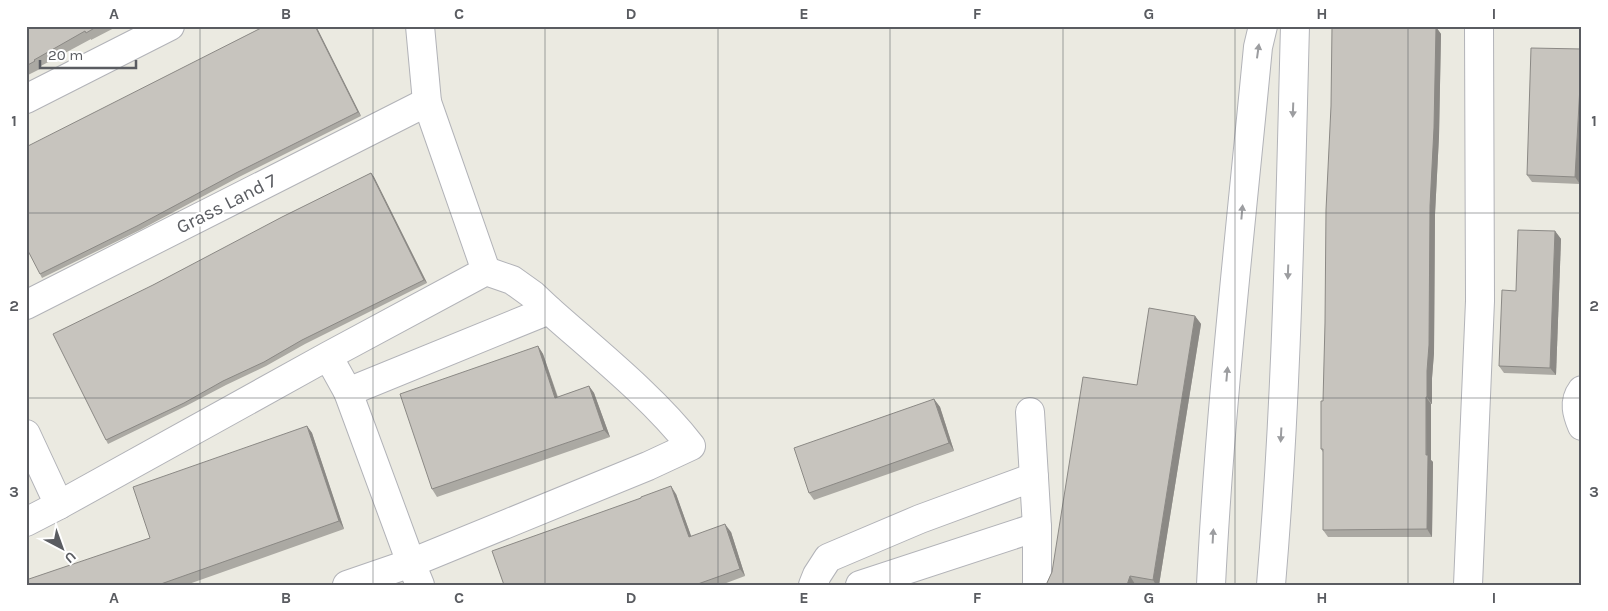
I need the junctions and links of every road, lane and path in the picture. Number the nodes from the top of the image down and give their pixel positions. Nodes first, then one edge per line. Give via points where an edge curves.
1 (170, 26) edge
2 (420, 26) edge
3 (1263, 26) edge
4 (1295, 26) edge
5 (1479, 26) edge
6 (26, 98) edge
7 (427, 102) junction
8 (486, 271) junction
9 (26, 305) edge
10 (549, 310) junction
11 (328, 356) junction
12 (1582, 390) edge
13 (348, 392) junction
14 (1030, 412) dead end
15 (1582, 426) edge
16 (26, 434) edge
17 (1034, 477) junction
18 (60, 505) junction
19 (26, 522) edge
20 (1037, 526) junction
21 (415, 574) edge
22 (346, 585) edge
23 (813, 585) edge
24 (860, 585) edge
25 (1037, 585) edge
26 (1211, 585) edge
27 (1271, 585) edge
28 (1468, 585) edge

1 - 6 street
2 - 7 street
26 -> 3 street via 1230,342 1258,46
4 -> 27 street via 1286,351
5 - 28 street via 1480,301
7 - 8 street
7 - 9 street, Grass Land 7
8 - 10 street via 512,280
8 - 11 street
10 - 13 street
10 - 21 street via 628,381 679,430 691,446
11 - 13 street
11 - 18 street
12 - 15 street via 1576,407
13 - 21 street
14 - 17 street
16 - 18 street
17 - 20 street
17 - 23 street via 920,519 828,558
18 - 19 street
20 - 24 street
20 - 25 street
21 - 22 street

